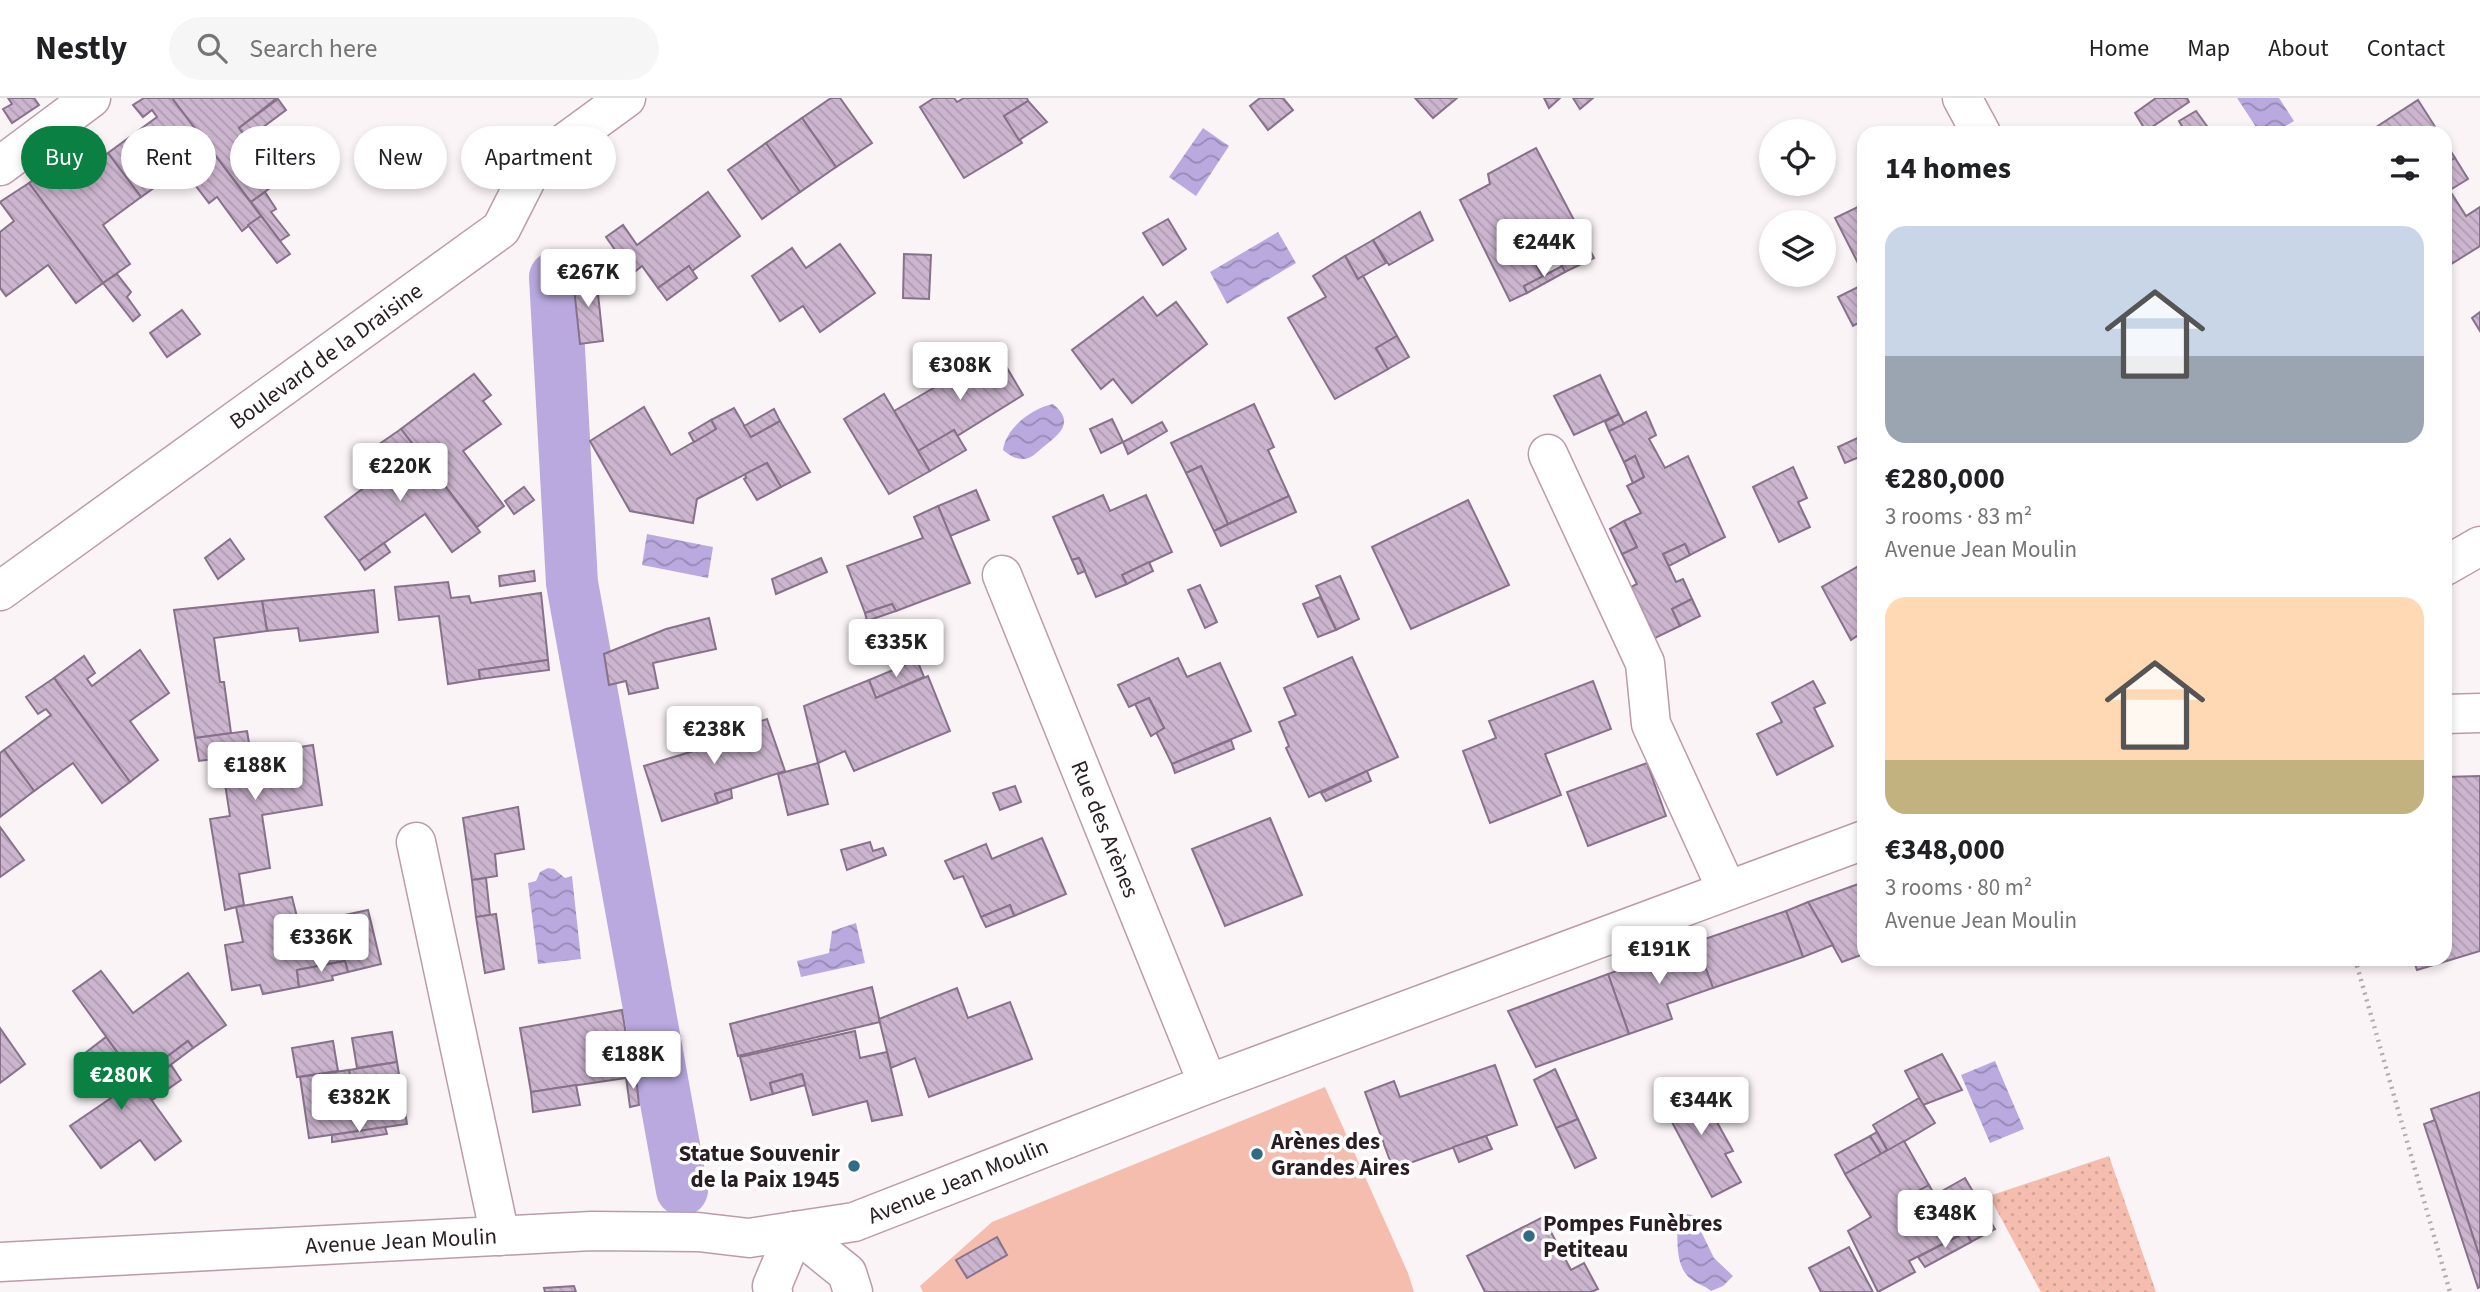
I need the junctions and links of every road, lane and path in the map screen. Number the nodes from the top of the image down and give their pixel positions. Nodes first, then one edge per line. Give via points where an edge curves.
1 (91, 98) edge
2 (626, 98) edge
3 (1962, 98) edge
4 (1977, 126) edge
5 (0, 166) edge
6 (1548, 454) dead end
7 (2480, 546) edge
8 (2452, 562) edge
9 (1002, 575) dead end
10 (0, 591) edge
11 (2480, 713) edge
12 (2452, 714) edge
13 (416, 842) dead end
14 (1857, 843) edge
15 (1727, 890) junction
16 (2357, 966) edge
17 (1208, 1084) junction
18 (795, 1231) junction
19 (500, 1236) junction
20 (0, 1262) edge
21 (773, 1292) edge
22 (853, 1292) edge
23 (2450, 1292) edge

1 - 5 street
2 - 10 street, Boulevard de la Draisine via 533,166 501,229
3 - 4 street
6 - 15 street via 1645,663 1651,724
7 - 8 street
9 - 17 street, Rue des Arènes
11 - 12 street
13 - 19 street
14 - 15 street, Avenue Jean Moulin
15 - 17 street, Avenue Jean Moulin
16 - 23 path
17 - 18 street, Avenue Jean Moulin via 854,1222
18 - 19 street, Avenue Jean Moulin via 749,1238 698,1231
18 - 21 street
18 - 22 street via 848,1273
19 - 20 street, Avenue Jean Moulin

